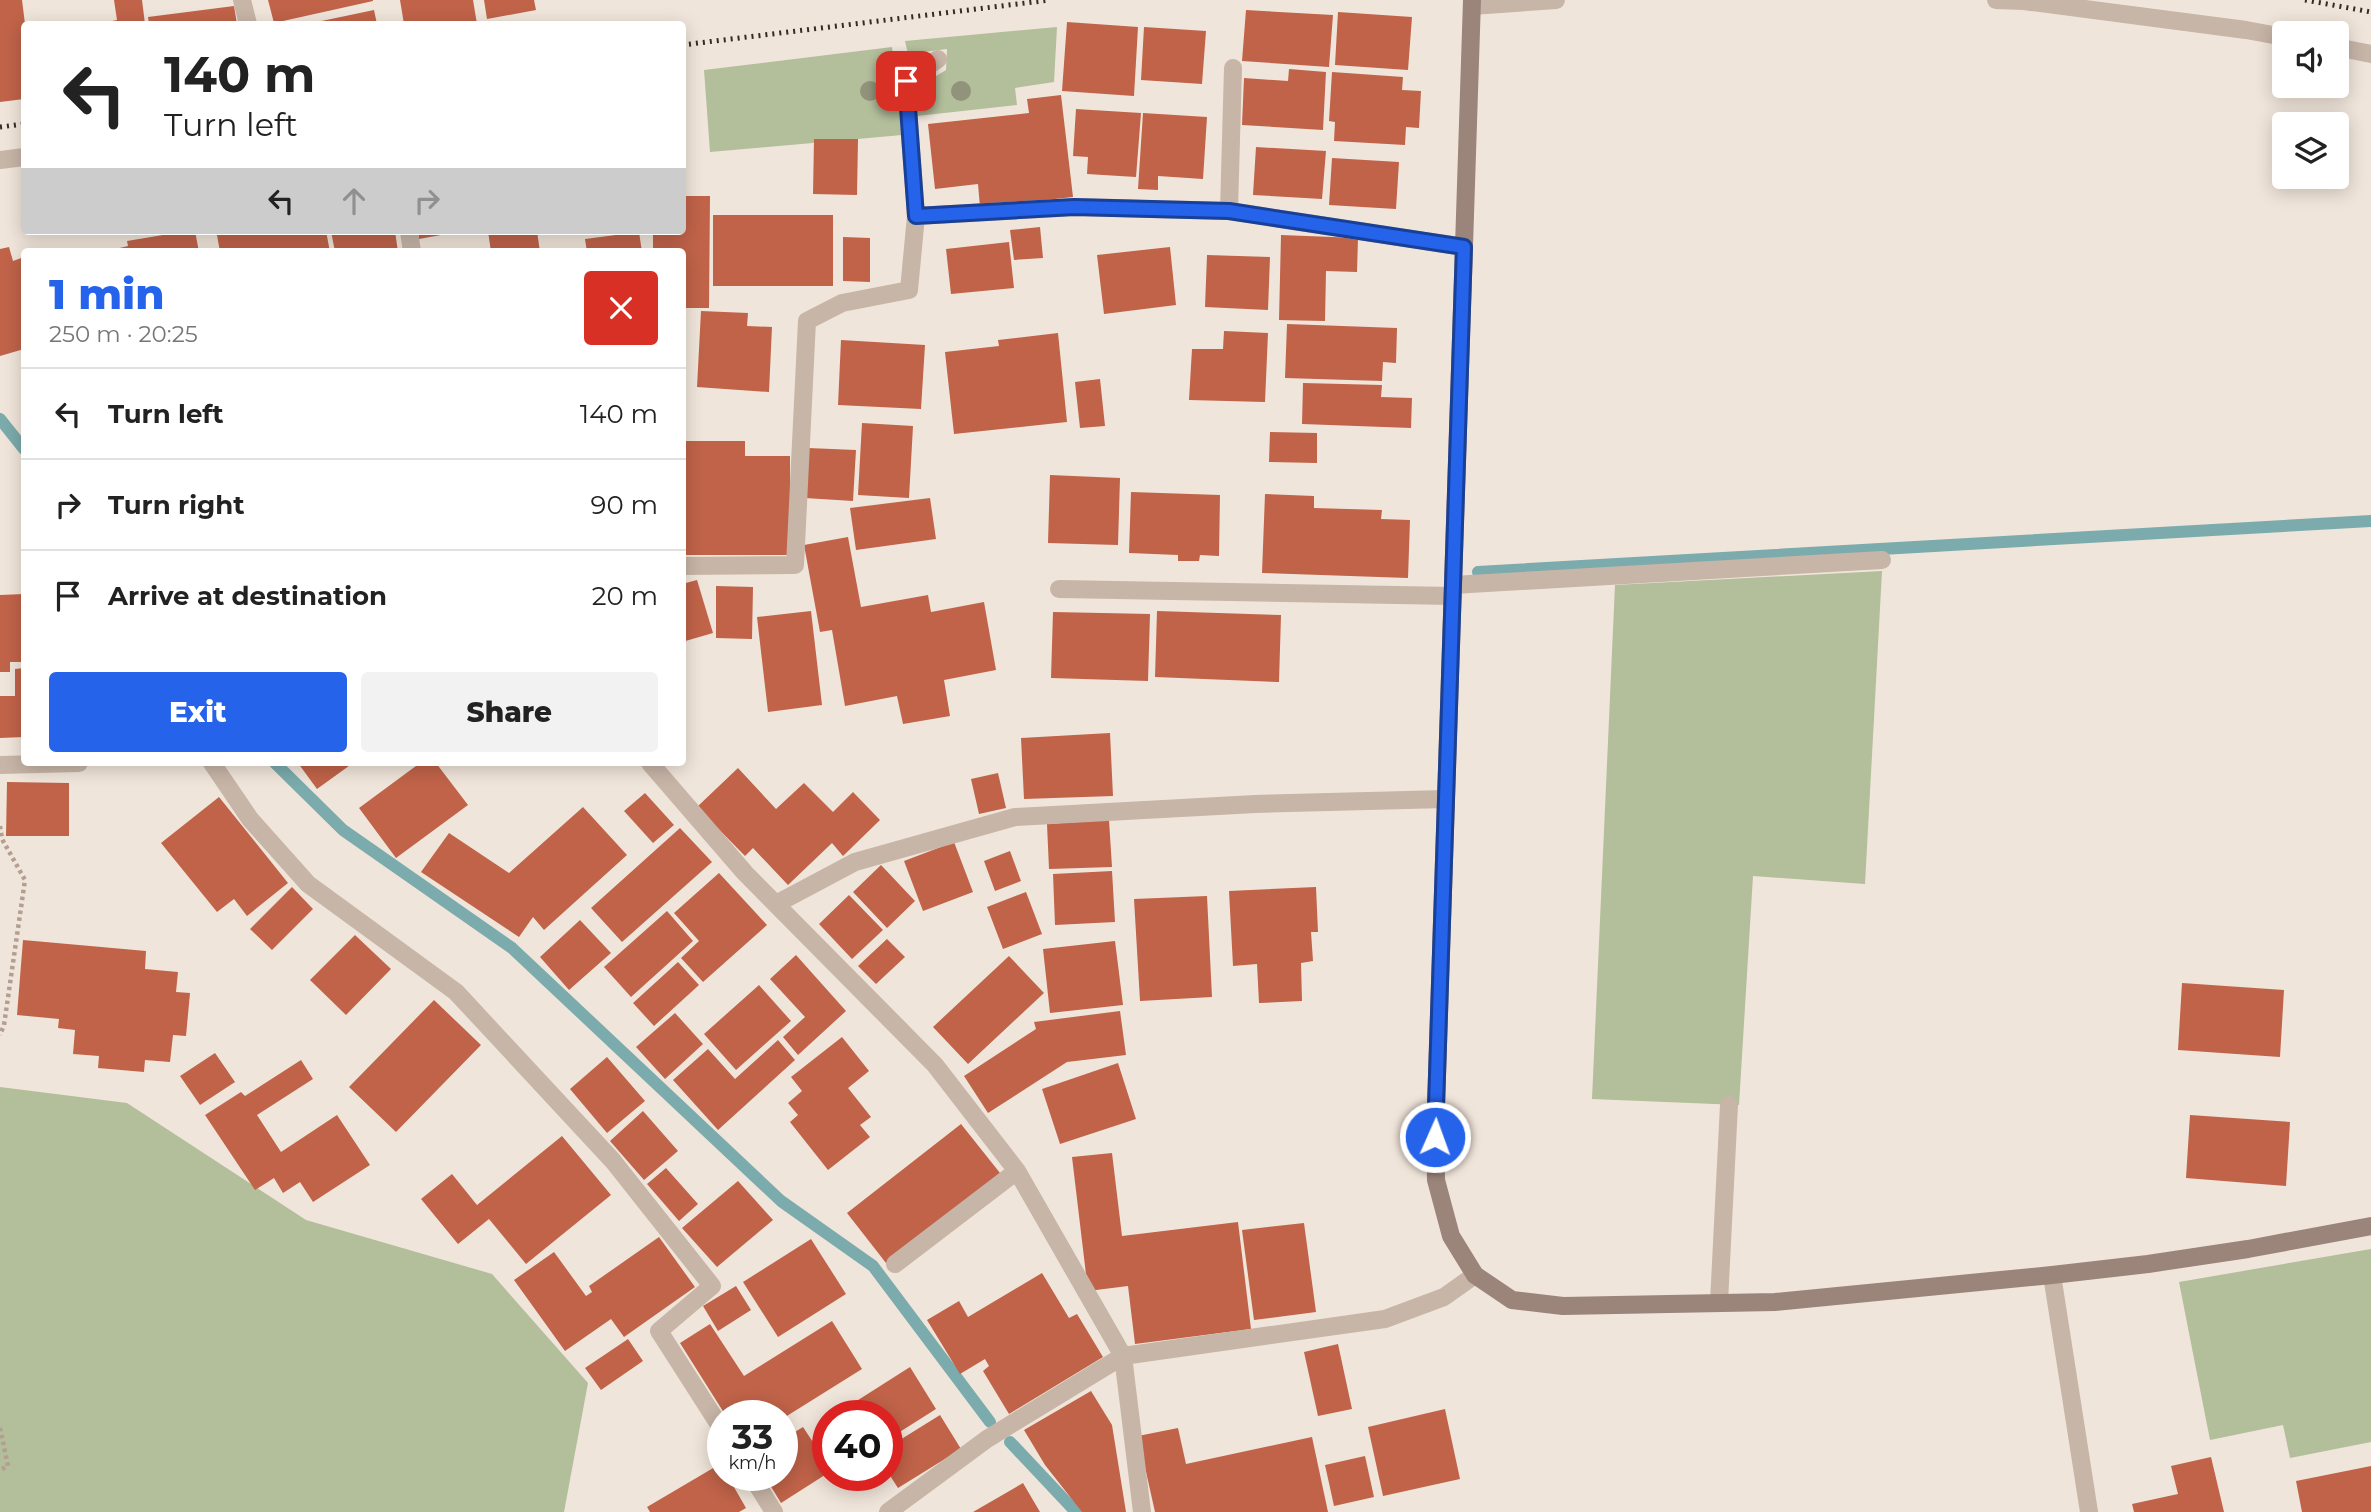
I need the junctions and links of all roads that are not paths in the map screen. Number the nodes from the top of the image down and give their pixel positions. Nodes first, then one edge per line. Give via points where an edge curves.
1 (242, 0) edge
2 (1556, 0) edge
3 (1996, 0) edge
4 (1472, 3) edge
5 (247, 21) edge
6 (2272, 35) edge
7 (2349, 50) edge
8 (2371, 54) edge
9 (938, 59) dead end
10 (1233, 68) dead end
11 (21, 157) edge
12 (0, 160) edge
13 (1229, 211) junction
14 (916, 216) junction
15 (1464, 247) junction
16 (1882, 560) dead end
17 (686, 566) edge
18 (1059, 589) dead end
19 (1453, 590) junction
20 (21, 764) edge
21 (0, 765) edge
22 (214, 766) edge
23 (653, 766) edge
24 (1446, 799) junction
25 (776, 904) junction
26 (1730, 1105) dead end
27 (1017, 1171) junction
28 (2371, 1227) edge
29 (895, 1264) dead end
30 (1475, 1275) junction
31 (2052, 1275) junction
32 (1719, 1302) junction
33 (1123, 1356) junction
34 (707, 1406) edge
35 (761, 1491) edge
36 (774, 1512) edge
37 (888, 1512) edge
38 (1142, 1512) edge
39 (2089, 1512) edge

1 - 5 street
2 - 4 street
3 - 6 street
4 - 15 street
7 - 8 street
9 - 14 street via 906,81
10 - 13 street
11 - 12 street
13 - 14 street via 1074,207
13 - 15 street
14 - 17 street via 909,290 842,303 807,321 795,565
15 - 19 street
16 - 19 street
18 - 19 street
19 - 24 street
20 - 21 street
22 - 34 street via 250,820 308,884 456,992 613,1161 712,1286 659,1331
23 - 25 street
24 - 25 street via 1015,817 855,862
24 - 30 street via 1436,1180 1451,1236
25 - 27 street via 935,1065
26 - 32 street
27 - 29 street
27 - 33 street
28 - 31 street
30 - 32 street via 1513,1300 1563,1306
30 - 33 street via 1444,1297 1385,1319
31 - 32 street via 1775,1302
31 - 39 street
33 - 37 street via 987,1439
33 - 38 street
35 - 36 street

